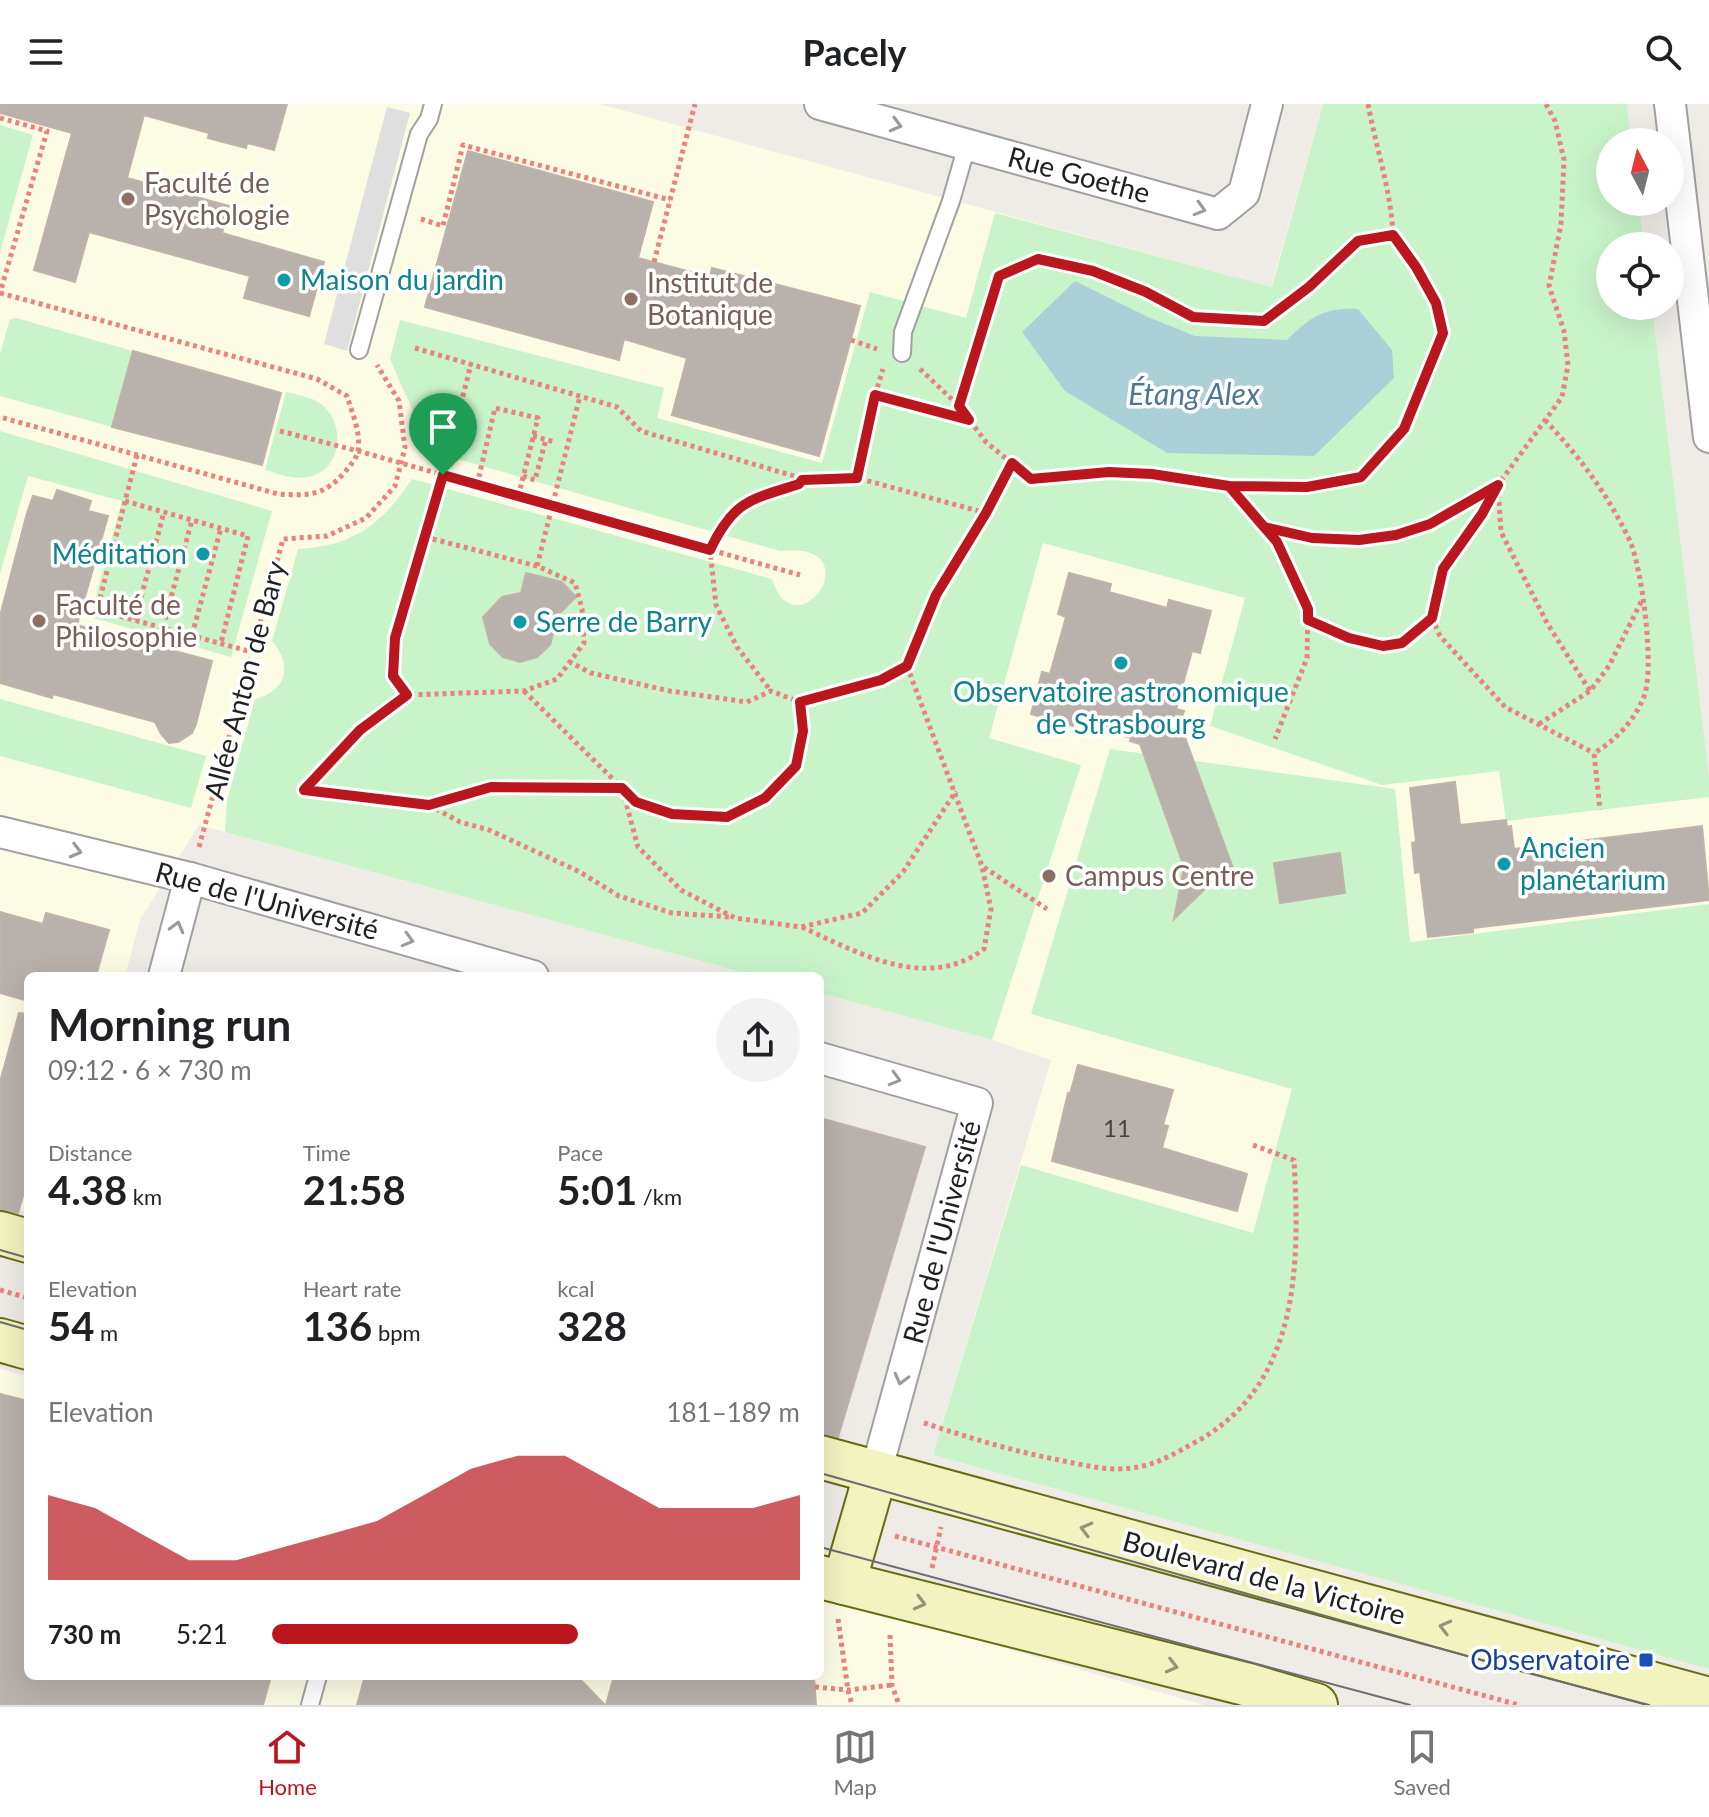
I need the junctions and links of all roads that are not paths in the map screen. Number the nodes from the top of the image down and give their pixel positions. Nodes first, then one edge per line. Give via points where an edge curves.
1 (433, 104) edge
2 (820, 104) edge
3 (1267, 104) edge
4 (1670, 104) edge
5 (967, 145) junction
6 (359, 350) road end
7 (895, 353) road end
8 (1709, 437) edge
9 (0, 832) edge
10 (190, 878) junction
11 (165, 972) edge
12 (519, 972) edge
13 (824, 1059) edge
14 (0, 1233) edge
15 (24, 1240) edge
16 (0, 1340) edge
17 (24, 1347) edge
18 (824, 1458) edge
19 (876, 1472) junction
20 (834, 1593) edge
21 (317, 1680) edge
22 (1252, 1695) edge
23 (1709, 1699) edge
24 (310, 1705) edge
25 (1316, 1705) edge

1 - 6 lane via 419,134
2 -> 5 street, Rue Goethe
5 -> 3 street, Rue Goethe via 1218,214 1244,193
4 - 8 street
5 - 7 lane
9 -> 10 street, Rue de l'Université
11 -> 10 street
10 -> 12 street, Rue de l'Université
13 -> 19 street, Rue de l'Université via 977,1103
14 - 15 street
16 - 17 street
18 - 19 street, Boulevard de la Victoire
19 - 20 street
23 -> 19 street, Boulevard de la Victoire
20 -> 22 street via 888,1594
21 - 24 lane
22 - 25 street

